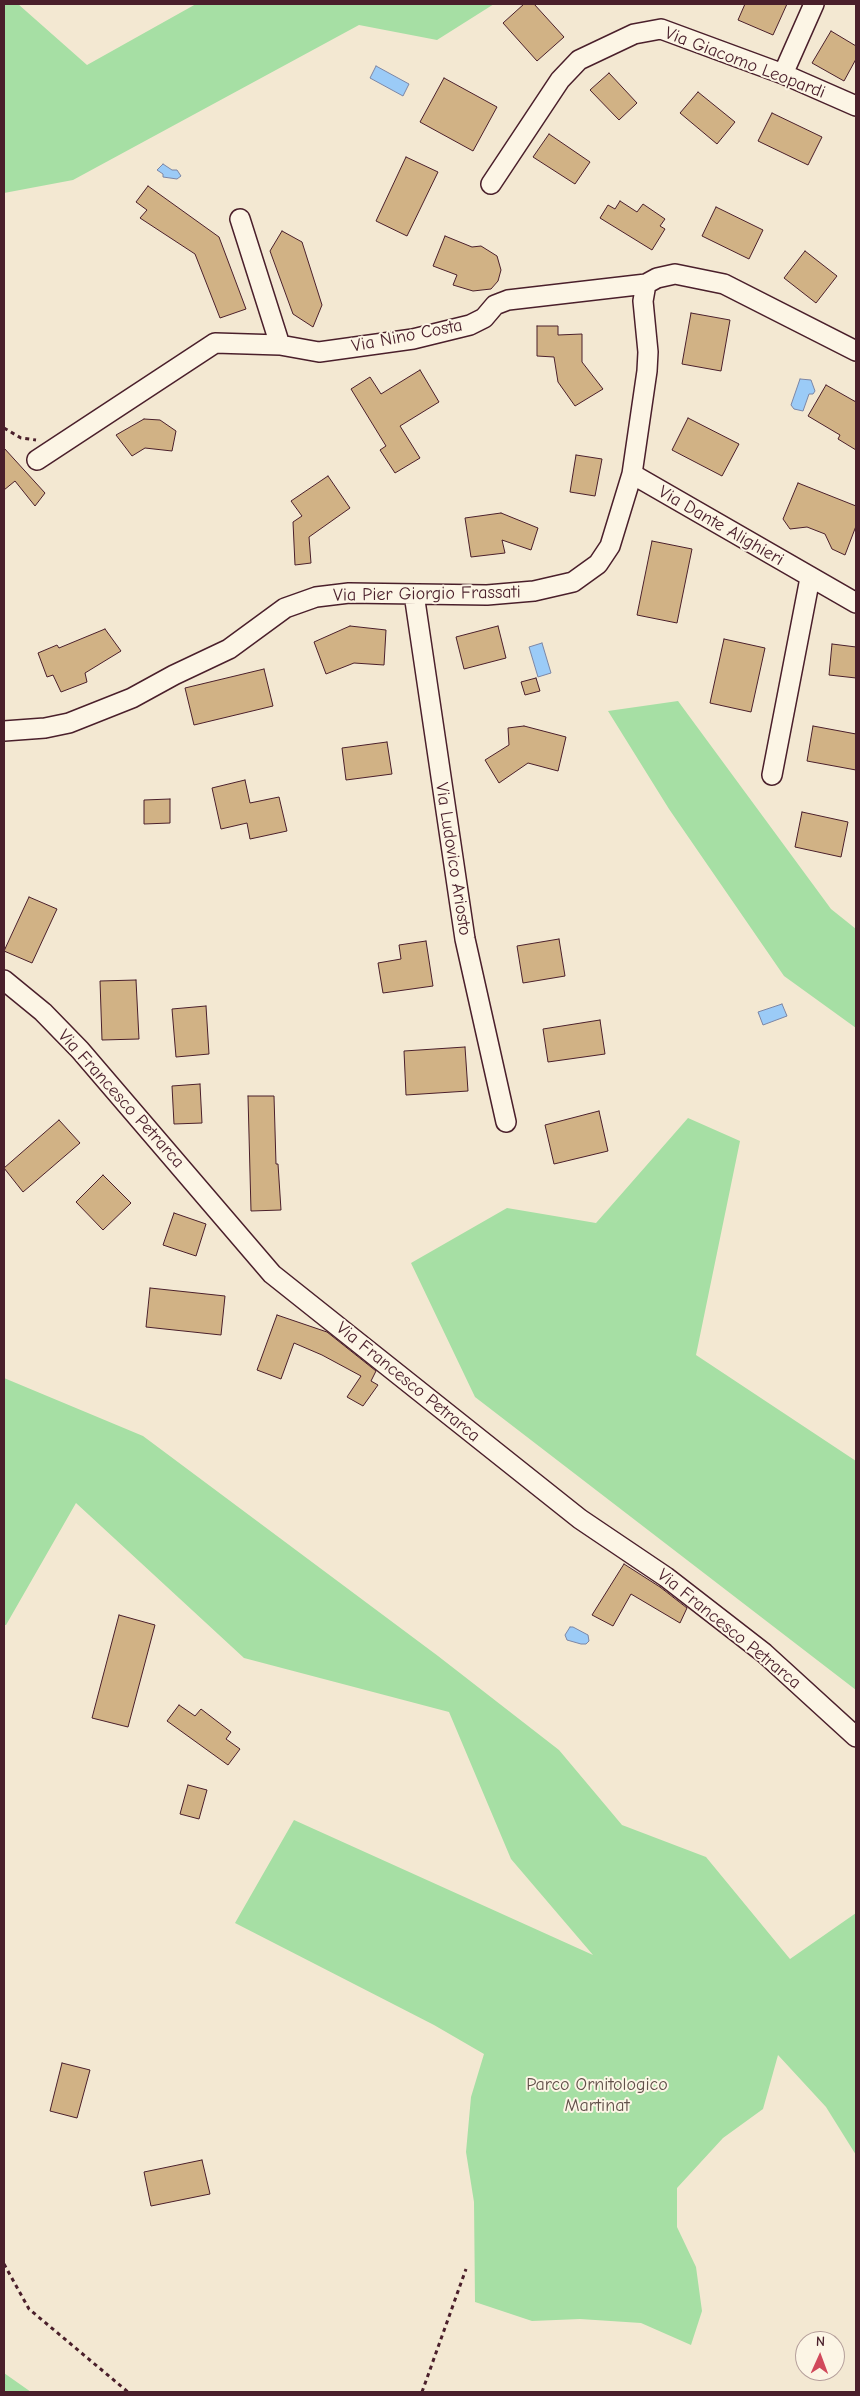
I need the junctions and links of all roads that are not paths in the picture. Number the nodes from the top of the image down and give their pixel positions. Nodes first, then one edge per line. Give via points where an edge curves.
1 (814, 4) edge
2 (783, 74) junction
3 (856, 106) edge
4 (491, 184) dead end
5 (240, 219) dead end
6 (646, 284) junction
7 (280, 345) junction
8 (856, 351) edge
9 (37, 460) dead end
10 (632, 474) junction
11 (810, 578) junction
12 (414, 594) junction
13 (856, 603) edge
14 (4, 731) edge
15 (772, 775) dead end
16 (4, 980) edge
17 (506, 1122) dead end
18 (856, 1737) edge

1 - 2 street
2 - 3 street, Via Giacomo Leopardi
2 - 4 street, Via Giacomo Leopardi via 661,29 634,34 579,60 560,80
5 - 7 street
6 - 7 street, Via Nino Costa via 508,300 495,305 484,318 470,325 413,339 319,352
6 - 8 street via 675,274 724,284
6 - 10 street, Via Pier Giorgio Frassati via 643,301 647,371
7 - 9 street, Via Nino Costa via 215,343
10 - 11 street, Via Dante Alighieri
10 - 12 street, Via Pier Giorgio Frassati via 610,546 598,564 573,582 534,591 487,595
11 - 13 street, Via Dante Alighieri
11 - 15 street
12 - 14 street, Via Pier Giorgio Frassati via 349,593 316,597 285,608 229,649 132,698 69,723
12 - 17 street, Via Ludovico Ariosto via 465,939
16 - 18 street, Via Francesco Petrarca via 44,1012 80,1050 272,1274 580,1519 666,1577 764,1653

